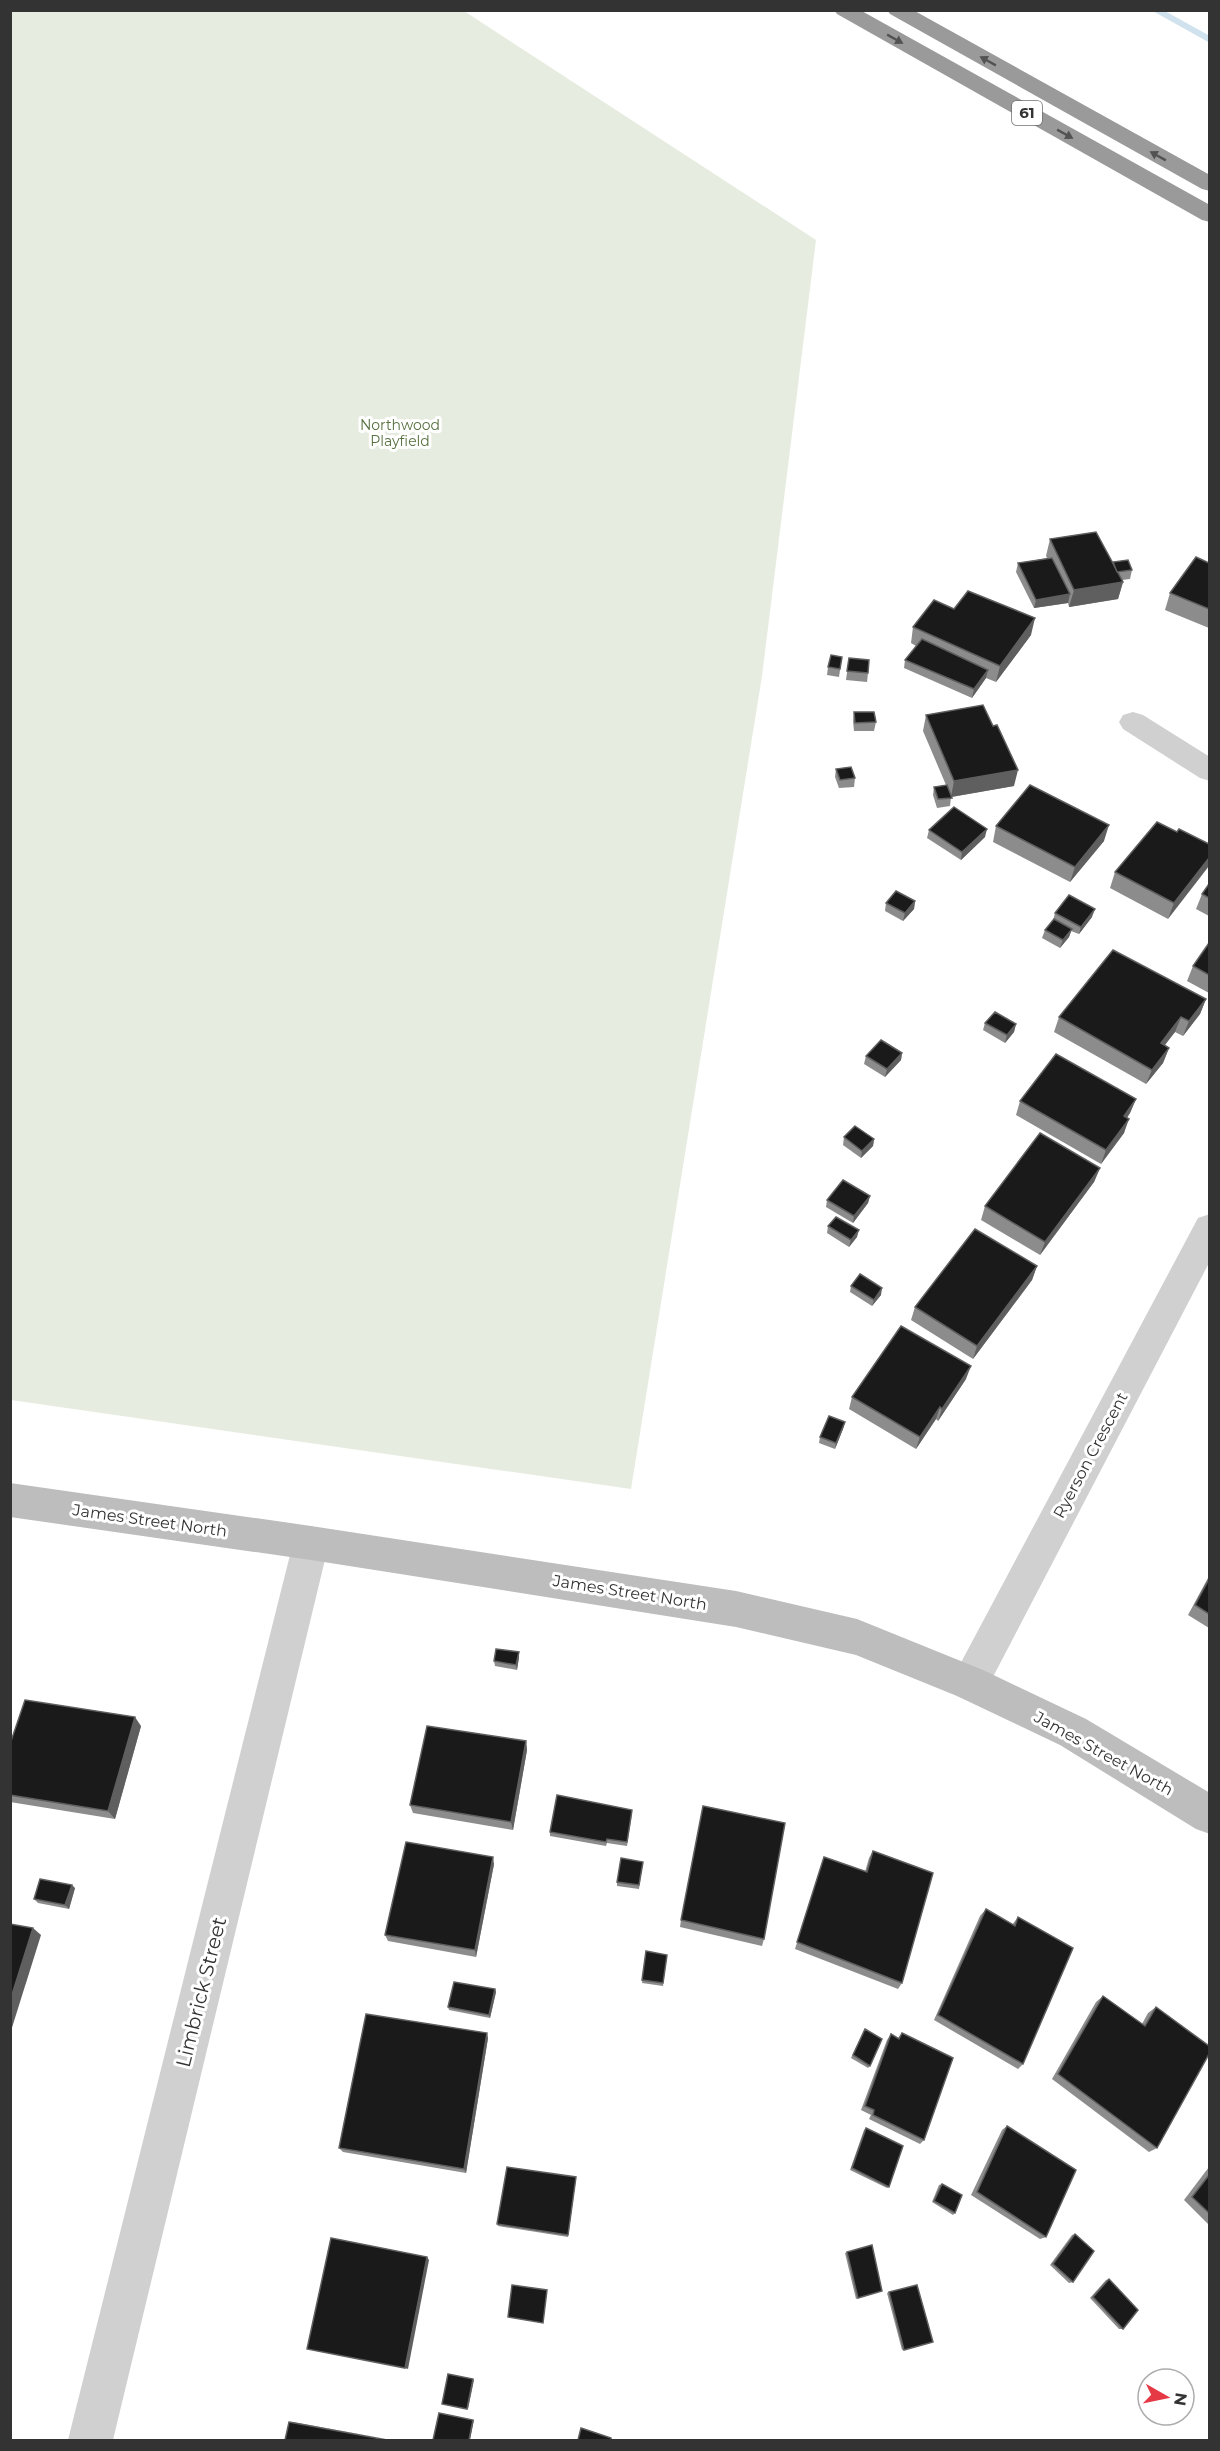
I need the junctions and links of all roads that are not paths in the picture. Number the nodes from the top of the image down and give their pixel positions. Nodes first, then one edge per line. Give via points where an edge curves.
1 (844, 10) edge
2 (897, 10) edge
3 (1209, 184) edge
4 (1209, 215) edge
5 (1133, 723) dead end
6 (1209, 771) edge
7 (1209, 1228) edge
8 (10, 1500) edge
9 (311, 1543) junction
10 (970, 1683) junction
11 (1209, 1815) edge
12 (90, 2440) edge

1 -> 4 highway, 61
3 -> 2 highway, 61
5 - 6 street
7 - 10 street, Ryerson Crescent
8 - 9 street, James Street North
9 - 10 street, James Street North via 736,1609 857,1638
9 - 12 street, Limbrick Street
10 - 11 street, James Street North via 1073,1732

